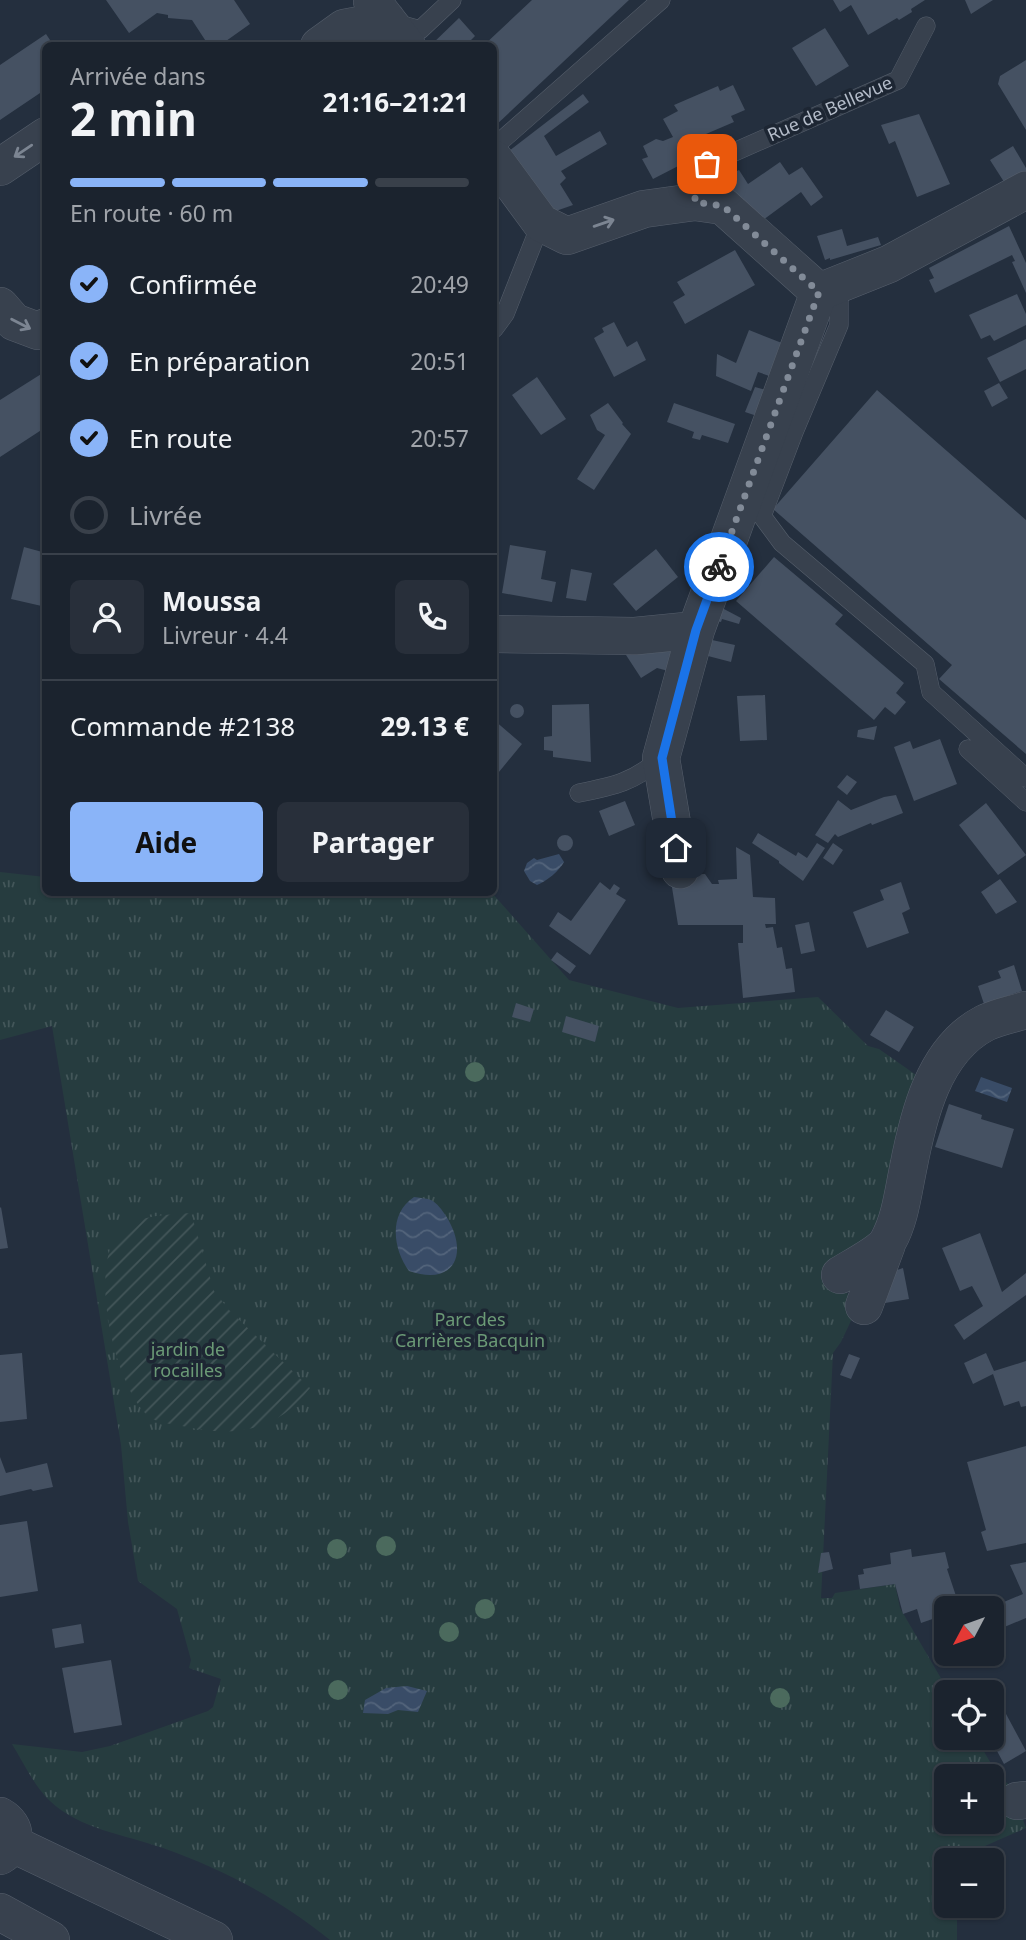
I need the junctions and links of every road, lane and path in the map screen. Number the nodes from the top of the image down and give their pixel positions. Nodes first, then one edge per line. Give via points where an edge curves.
1 (452, 0) edge
2 (661, 0) edge
3 (389, 22) edge
4 (926, 26) dead end
5 (325, 42) edge
6 (42, 139) edge
7 (497, 144) edge
8 (497, 163) edge
9 (0, 167) edge
10 (1026, 190) edge
11 (695, 202) junction
12 (541, 223) junction
13 (829, 288) junction
14 (0, 306) edge
15 (497, 325) edge
16 (42, 329) edge
17 (696, 630) junction
18 (497, 634) edge
19 (968, 749) dead end
20 (662, 758) junction
21 (1026, 778) edge
22 (579, 793) dead end
23 (1026, 802) edge
24 (680, 870) dead end
25 (1026, 1010) edge
26 (887, 1244) junction
27 (840, 1275) dead end
28 (863, 1306) dead end
29 (4, 1839) edge
30 (0, 1912) edge
31 (51, 1940) edge
32 (214, 1940) edge

1 - 3 lane via 420,30
2 - 7 lane
3 - 5 street via 344,28
4 - 11 lane, Rue de Bellevue via 898,80 707,164 695,182
6 -> 9 street
8 - 12 street
10 - 13 street via 889,264
12 -> 11 street via 567,236 644,209
11 - 13 street via 723,206
12 - 15 lane
13 - 17 street
13 - 21 lane via 839,325 762,516 782,543 925,664 931,692
14 -> 16 street via 14,322
17 - 18 street via 635,636
17 - 20 street
19 - 23 lane
20 - 22 lane via 644,773 617,785
20 - 24 street
25 - 26 street via 986,1023 943,1063 914,1135 901,1205
26 - 27 street
26 - 28 street
29 - 32 street
30 - 31 street

